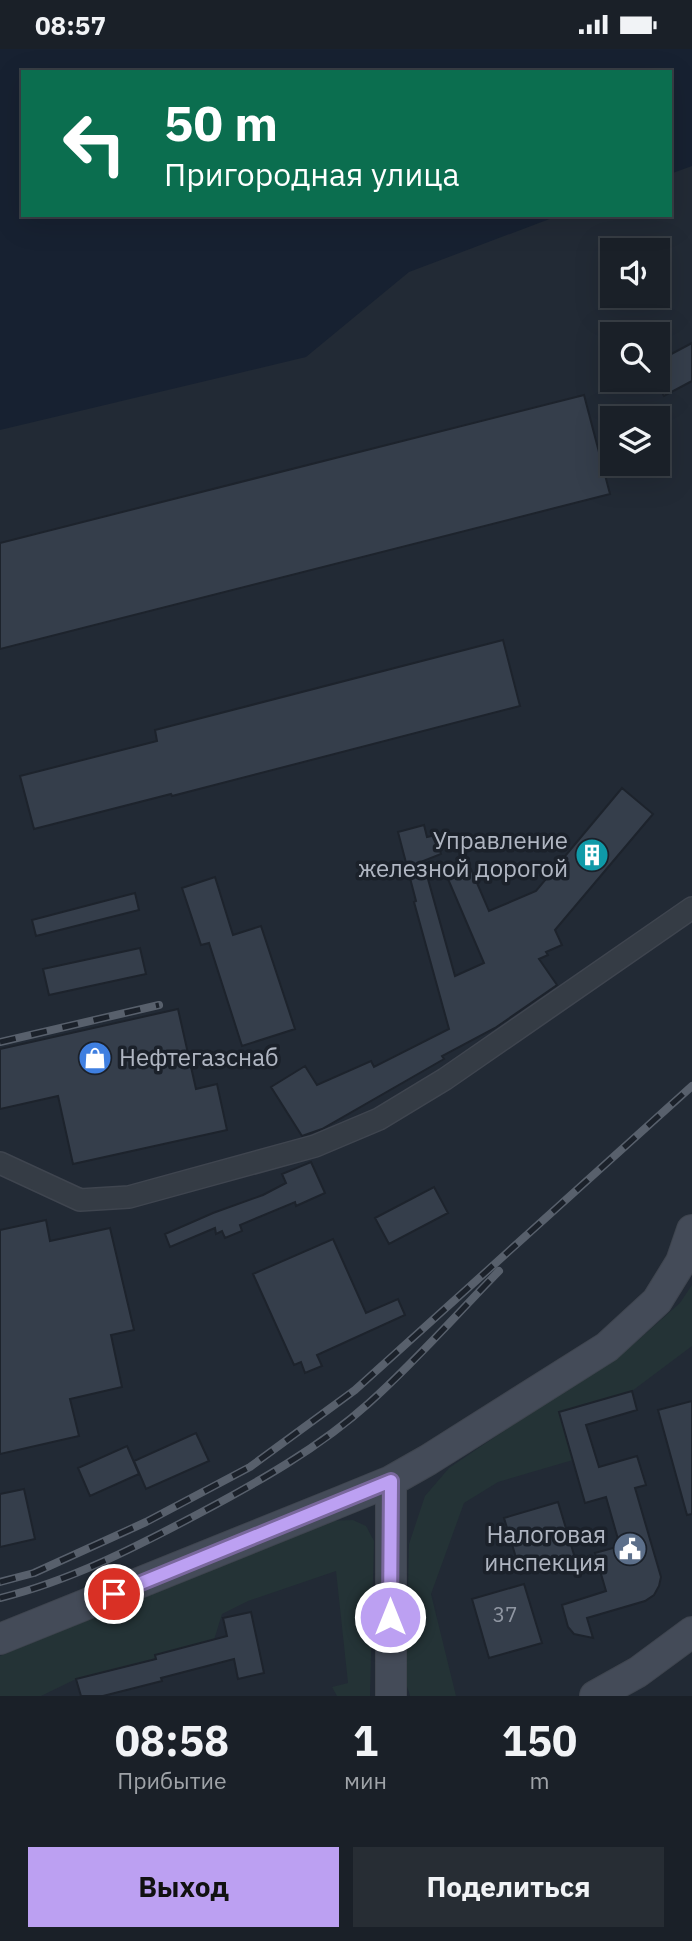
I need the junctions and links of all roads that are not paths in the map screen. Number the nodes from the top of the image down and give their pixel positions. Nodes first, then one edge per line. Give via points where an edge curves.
1 (692, 908) edge
2 (0, 1163) edge
3 (692, 1230) edge
4 (391, 1481) junction
5 (692, 1632) edge
6 (0, 1639) edge
7 (390, 1696) edge
8 (595, 1696) edge

1 - 2 street via 444,1079 379,1119 315,1146 129,1197 80,1200
3 - 4 main road via 681,1262 657,1301 607,1347
4 - 6 main road
4 - 7 main road
5 - 8 main road via 638,1672

